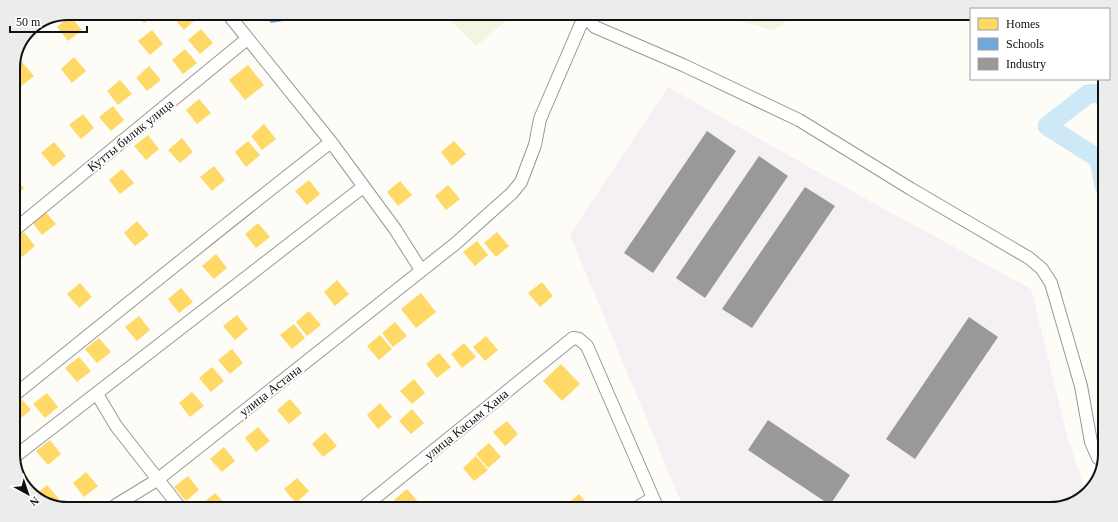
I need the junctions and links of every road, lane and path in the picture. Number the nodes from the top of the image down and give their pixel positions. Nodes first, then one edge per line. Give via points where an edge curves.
1 (233, 20) edge
2 (582, 20) edge
3 (588, 20) edge
4 (247, 39) junction
5 (331, 142) junction
6 (363, 186) junction
7 (20, 225) edge
8 (421, 270) junction
9 (20, 390) edge
10 (97, 394) junction
11 (20, 453) edge
12 (1098, 457) edge
13 (157, 480) junction
14 (121, 502) edge
15 (175, 502) edge
16 (370, 502) edge
17 (655, 502) edge

1 - 4 street
2 - 8 street, улица Астана via 540,119 535,145 521,182 501,205
3 - 12 street via 595,27 799,120 1029,258 1042,269 1051,283 1081,386 1091,442
4 - 5 street
4 - 7 street, Кутты билик улица
5 - 6 street
5 - 9 street
6 - 8 street
6 - 10 street
8 - 13 street, улица Астана
10 - 11 street
10 - 13 street via 116,426
13 - 14 street, улица Астана
13 - 15 street
16 - 17 street, улица Касым Хана via 573,338 586,346

